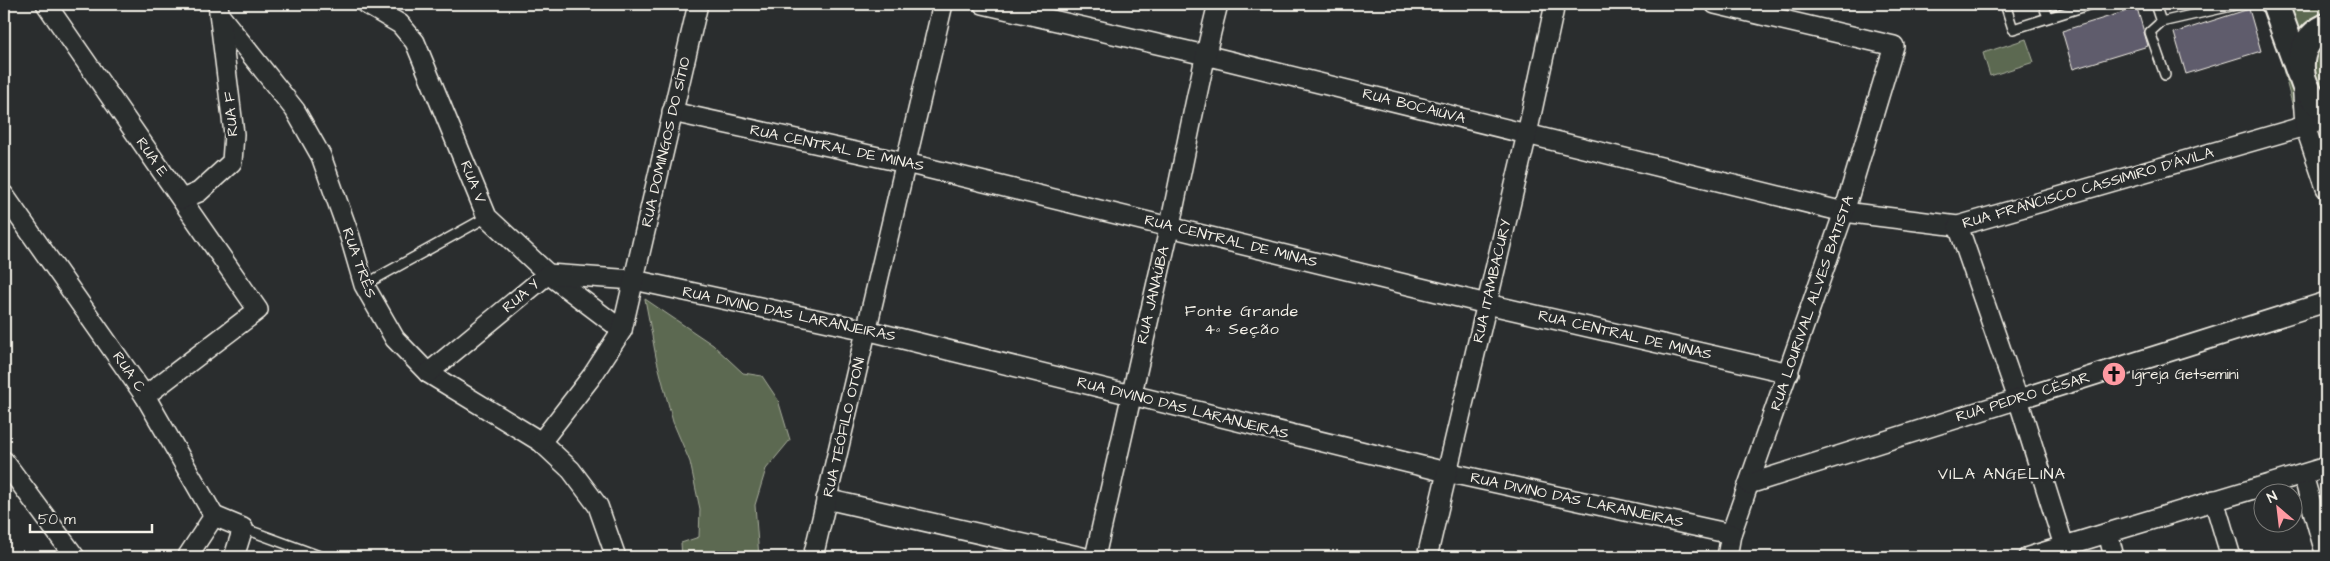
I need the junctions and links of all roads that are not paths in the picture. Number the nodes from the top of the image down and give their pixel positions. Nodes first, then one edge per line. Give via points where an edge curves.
1 (46, 4) edge
2 (366, 4) edge
3 (698, 4) edge
4 (943, 4) edge
5 (983, 4) edge
6 (1218, 4) edge
7 (1555, 4) edge
8 (1715, 4) edge
9 (2005, 4) edge
10 (2043, 4) edge
11 (2092, 4) edge
12 (2155, 4) edge
13 (2240, 4) edge
14 (2275, 4) edge
15 (220, 10) edge
16 (2048, 18) junction
17 (2161, 22) junction
18 (2326, 26) edge
19 (1205, 55) junction
20 (2165, 75) dead end
21 (2301, 76) junction
22 (2326, 108) edge
23 (672, 112) junction
24 (2326, 117) edge
25 (2305, 126) junction
26 (1527, 134) junction
27 (906, 162) junction
28 (2326, 188) edge
29 (4, 195) edge
30 (182, 199) junction
31 (1844, 212) junction
32 (487, 217) junction
33 (1170, 226) junction
34 (1958, 226) junction
35 (548, 274) junction
36 (634, 280) junction
37 (364, 285) junction
38 (2326, 302) edge
39 (1487, 304) junction
40 (622, 330) junction
41 (866, 330) junction
42 (1789, 373) junction
43 (428, 374) junction
44 (1130, 395) junction
45 (145, 396) junction
46 (2018, 399) junction
47 (541, 442) junction
48 (4, 461) edge
49 (2326, 466) edge
50 (1446, 472) junction
51 (2303, 475) junction
52 (1749, 484) junction
53 (826, 499) junction
54 (2214, 500) junction
55 (214, 516) junction
56 (243, 528) junction
57 (1731, 534) junction
58 (2108, 534) junction
59 (2064, 546) junction
60 (2326, 556) edge
61 (76, 557) edge
62 (187, 557) edge
63 (234, 557) edge
64 (322, 557) edge
65 (616, 557) edge
66 (813, 557) edge
67 (1082, 557) edge
68 (1095, 557) edge
69 (1427, 557) edge
70 (1726, 557) edge
71 (2028, 557) edge
72 (2114, 557) edge
73 (2231, 557) edge

1 - 30 street, RUA E
2 - 32 street, RUA V via 400,24 415,42
3 - 23 street, RUA DOMINGOS DO SÍTIO
4 - 27 street, RUA TEÓFILO OTONI
5 - 19 street, RUA BOCAIÚVA
6 - 19 street, RUA JANAÚBA
7 - 26 street, RUA ITAMBACURY
8 - 31 street, RUA LOURIVAL ALVES BATISTA via 1894,46
9 - 16 lane via 2013,29
10 - 16 lane
11 - 16 lane
12 - 17 lane
13 - 17 lane
14 - 21 street
15 - 30 street, RUA F via 234,134 232,162 199,192
15 - 37 street, RUA TRÊS via 295,110 321,156
17 - 20 lane via 2150,32
18 - 21 street via 2307,44 2301,58
19 - 26 street, RUA BOCAIÚVA
19 - 33 street, RUA JANAÚBA
21 - 22 street via 2311,96
21 - 25 street
23 - 27 street, RUA CENTRAL DE MINAS
23 - 36 street, RUA DOMINGOS DO SÍTIO
24 - 25 street, RUA FRANCISCO CASSIMIRO D'ÁVILA
25 - 28 street
25 - 34 street, RUA FRANCISCO CASSIMIRO D'ÁVILA
26 - 31 street, RUA BOCAIÚVA
26 - 39 street, RUA ITAMBACURY
27 - 33 street, RUA CENTRAL DE MINAS
27 - 41 street, RUA TEÓFILO OTONI
29 - 45 street, RUA C
30 - 45 street, RUA E via 258,310
31 - 34 street, RUA FRANCISCO CASSIMIRO D'ÁVILA
31 - 42 street, RUA LOURIVAL ALVES BATISTA
32 - 35 street, RUA V
32 - 37 lane
33 - 39 street, RUA CENTRAL DE MINAS
33 - 44 street, RUA JANAÚBA
34 - 46 street
35 - 36 street, RUA Y
35 - 40 street, RUA V
35 - 43 street, RUA Y
36 - 40 street, RUA DOMINGOS DO SÍTIO
36 - 41 street, RUA DIVINO DAS LARANJEIRAS
37 - 43 street, RUA TRÊS via 395,339
38 - 46 street, RUA PEDRO CÉSAR
39 - 42 street, RUA CENTRAL DE MINAS
39 - 50 street, RUA ITAMBACURY
40 - 47 street, RUA DOMINGOS DO SÍTIO via 592,376
41 - 44 street, RUA DIVINO DAS LARANJEIRAS
41 - 53 street, RUA TEÓFILO OTONI
42 - 52 street, RUA LOURIVAL ALVES BATISTA
43 - 47 street, RUA TRÊS
44 - 50 street, RUA DIVINO DAS LARANJEIRAS
44 - 68 street, RUA JANAÚBA
45 - 55 street, RUA C
46 - 52 street, RUA PEDRO CÉSAR
46 - 59 street
47 - 65 street, RUA TRÊS via 571,470 598,506
48 - 61 street
49 - 51 street
50 - 57 street, RUA DIVINO DAS LARANJEIRAS
50 - 69 street, RUA ITAMBACURY
51 - 54 street
51 - 60 street
52 - 57 street, RUA LOURIVAL ALVES BATISTA
53 - 66 street, RUA TEÓFILO OTONI
53 - 67 street
54 - 58 street
54 - 73 street
55 - 56 street
55 - 62 street
56 - 63 street
56 - 64 lane
57 - 70 street, RUA LOURIVAL ALVES BATISTA
58 - 59 street
58 - 72 street
59 - 71 street

